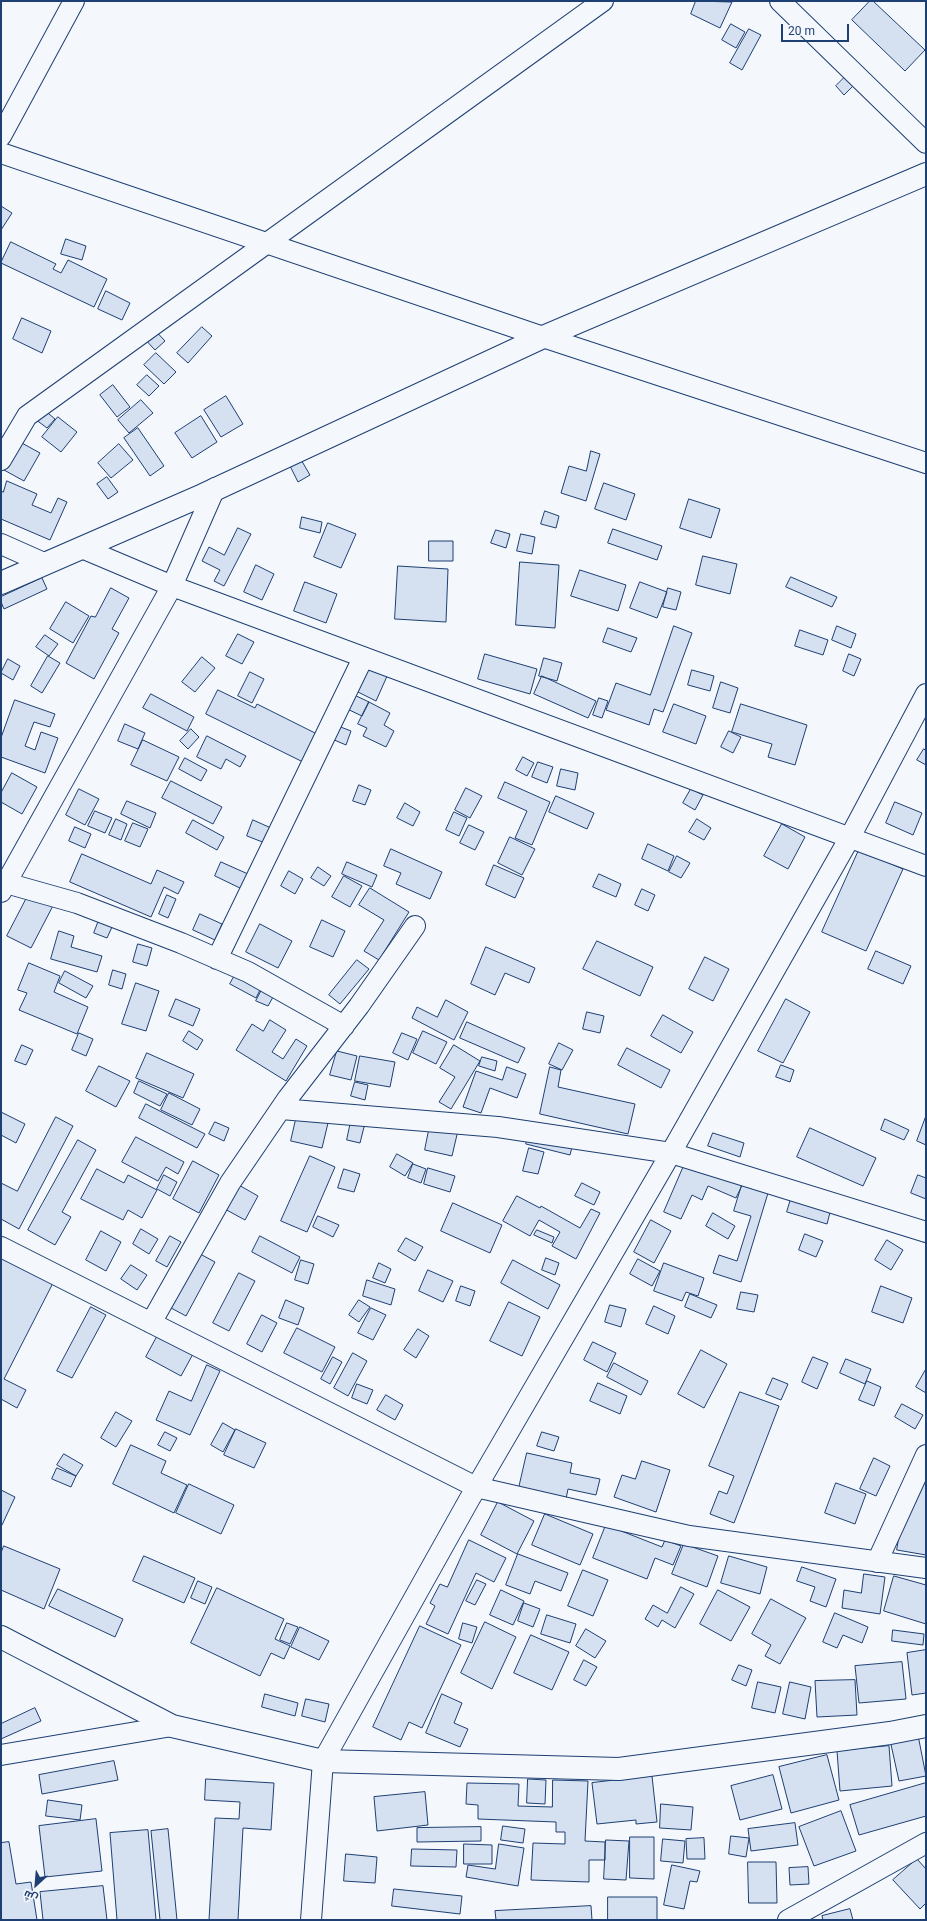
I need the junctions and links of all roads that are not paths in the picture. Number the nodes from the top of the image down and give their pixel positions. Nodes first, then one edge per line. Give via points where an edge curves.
1 (74, 1) edge
2 (603, 1) edge
3 (780, 1) edge
4 (1, 136) edge
5 (926, 143) edge
6 (1, 153) edge
7 (926, 174) edge
8 (267, 243) junction
9 (543, 337) junction
10 (1, 460) edge
11 (926, 463) edge
12 (215, 488) junction
13 (1, 544) edge
14 (82, 548) junction
15 (46, 564) junction
16 (1, 584) edge
17 (172, 586) junction
18 (363, 658) junction
19 (926, 694) edge
20 (849, 839) junction
21 (926, 866) edge
22 (4, 888) edge
23 (415, 926) dead end
24 (217, 959) junction
25 (344, 1026) junction
26 (281, 1109) junction
27 (671, 1153) junction
28 (926, 1232) edge
29 (1, 1247) edge
30 (151, 1323) junction
31 (926, 1456) edge
32 (476, 1488) junction
33 (877, 1562) junction
34 (926, 1568) edge
35 (1, 1637) edge
36 (172, 1726) junction
37 (926, 1726) edge
38 (1, 1755) edge
39 (323, 1761) junction
40 (926, 1843) edge
41 (310, 1920) edge
42 (788, 1920) edge

1 - 4 street
2 - 8 street
3 - 5 street
6 - 8 street
7 - 9 street
8 - 9 street
8 - 10 street via 27,416
9 - 11 street
9 - 12 street
12 - 14 street
12 - 17 street
13 - 15 street
14 - 15 street
14 - 17 street
15 - 16 street
17 - 18 street
17 - 22 street
18 - 20 street
18 - 24 street
19 - 20 street
20 - 21 street
20 - 27 street
22 - 24 street via 77,903
23 - 25 street
24 - 25 street via 248,972
25 - 26 street
26 - 27 street via 498,1128
26 - 30 street via 230,1182
27 - 28 street
27 - 32 street
29 - 30 street
30 - 32 street
31 - 33 street
32 - 33 street via 689,1536
32 - 39 street
33 - 34 street
35 - 36 street
36 - 38 street
36 - 39 street
37 - 39 street via 619,1769
39 - 41 street
40 - 42 street

